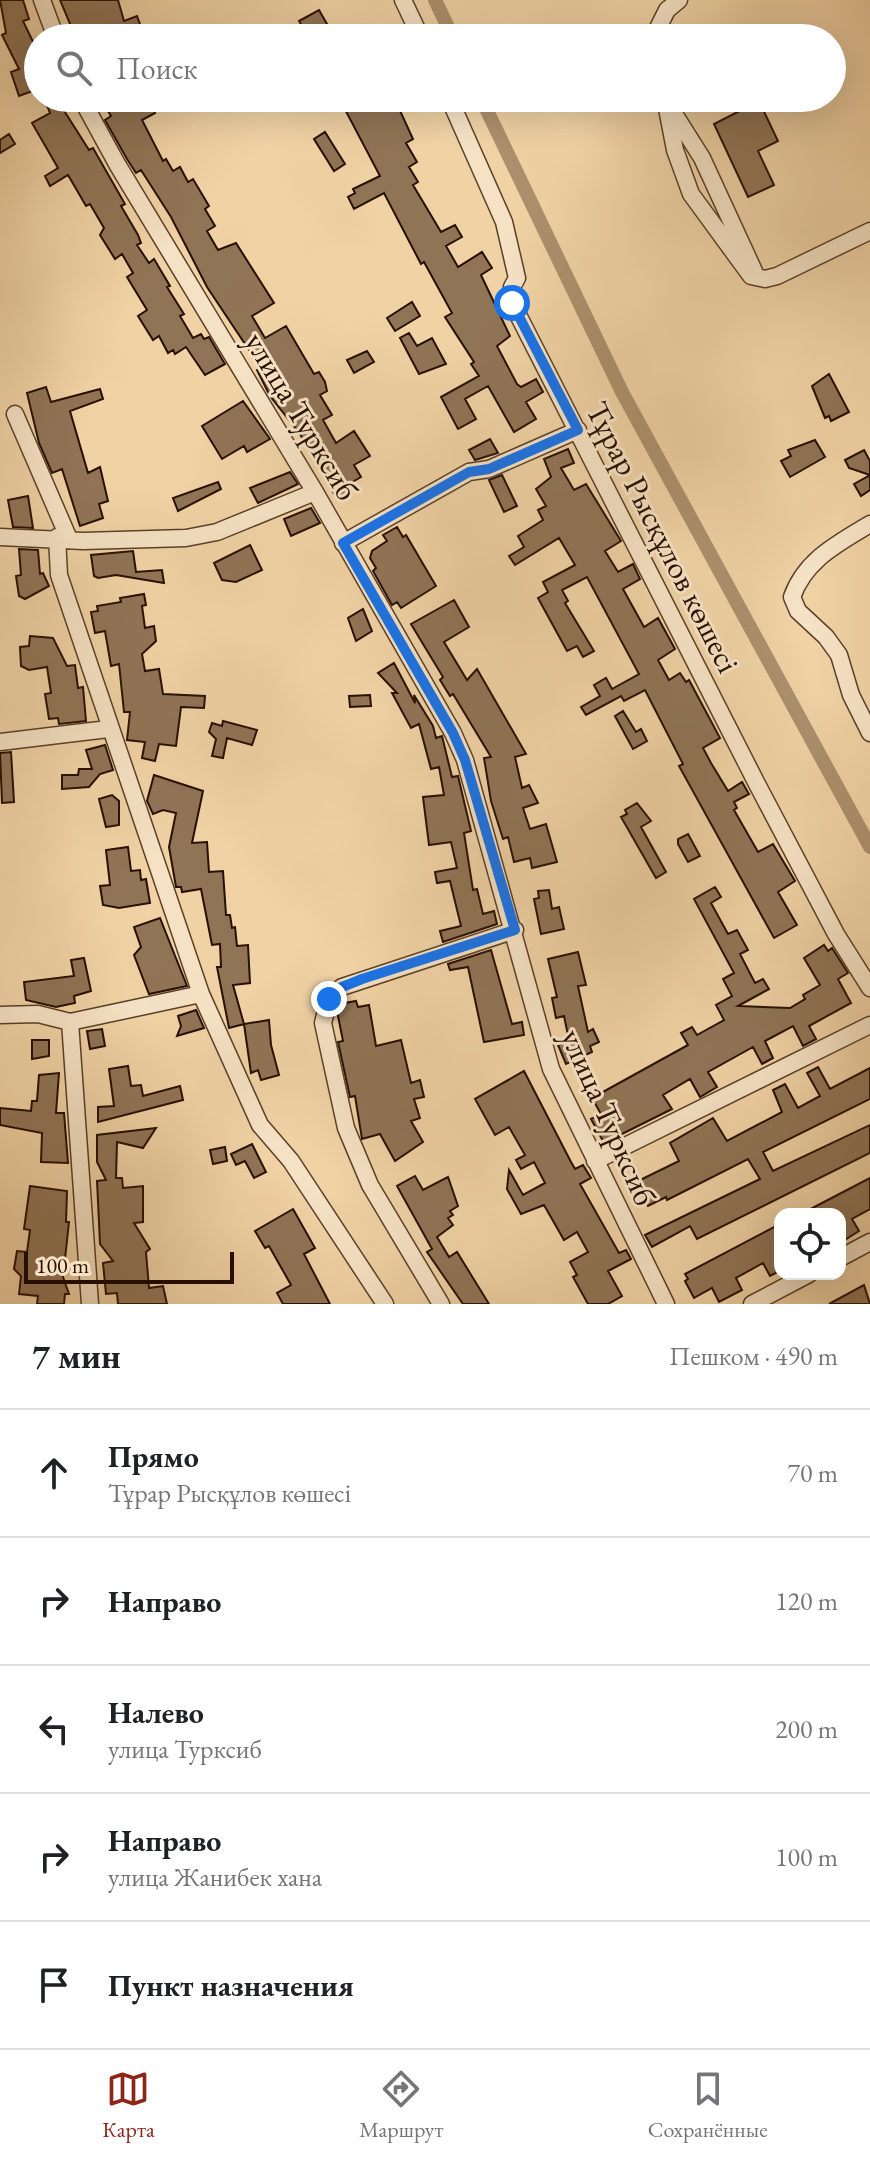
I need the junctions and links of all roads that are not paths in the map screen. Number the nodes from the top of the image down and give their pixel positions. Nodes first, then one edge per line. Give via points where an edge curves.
1 (42, 0) edge
2 (403, 0) edge
3 (679, 0) edge
4 (51, 24) edge
5 (414, 24) edge
6 (660, 24) edge
7 (89, 112) edge
8 (455, 112) edge
9 (668, 112) edge
10 (673, 112) edge
11 (870, 231) edge
12 (756, 277) junction
13 (15, 414) dead end
14 (578, 430) junction
15 (315, 492) junction
16 (870, 524) edge
17 (0, 537) edge
18 (63, 538) junction
19 (343, 543) junction
20 (108, 729) junction
21 (870, 733) edge
22 (0, 742) edge
23 (515, 930) junction
24 (870, 988) edge
25 (201, 994) junction
26 (0, 1015) edge
27 (70, 1022) junction
28 (870, 1025) edge
29 (595, 1161) junction
30 (870, 1242) edge
31 (846, 1255) edge
32 (798, 1280) edge
33 (90, 1304) edge
34 (385, 1304) edge
35 (441, 1304) edge
36 (666, 1304) edge
37 (752, 1304) edge

1 - 4 street
2 - 5 street
3 - 6 street
7 - 15 street, улица Турксиб
8 - 14 street, Тұрар Рысқұлов көшесі via 504,222 517,278 512,303
9 - 12 street via 691,194
10 - 12 street via 702,158
11 - 12 street via 777,276
13 - 18 street
14 - 19 street via 489,469 469,472
14 - 24 street, Тұрар Рысқұлов көшесі via 757,784
15 - 18 street via 217,532 186,538
15 - 19 street, улица Турксиб
16 - 21 street via 813,561 792,597 798,611 839,655
17 - 18 street
18 - 20 street via 59,575
19 - 23 street, улица Турксиб via 453,733
20 - 22 street
20 - 25 street
23 - 29 street, улица Турксиб via 551,1069
23 - 35 street via 342,987 329,999 323,1023 346,1128 364,1170
25 - 27 street
25 - 34 street via 260,1125 291,1161
26 - 27 street via 38,1014
27 - 33 street
28 - 29 street
29 - 36 street, улица Турксиб
30 - 31 street
32 - 37 street

